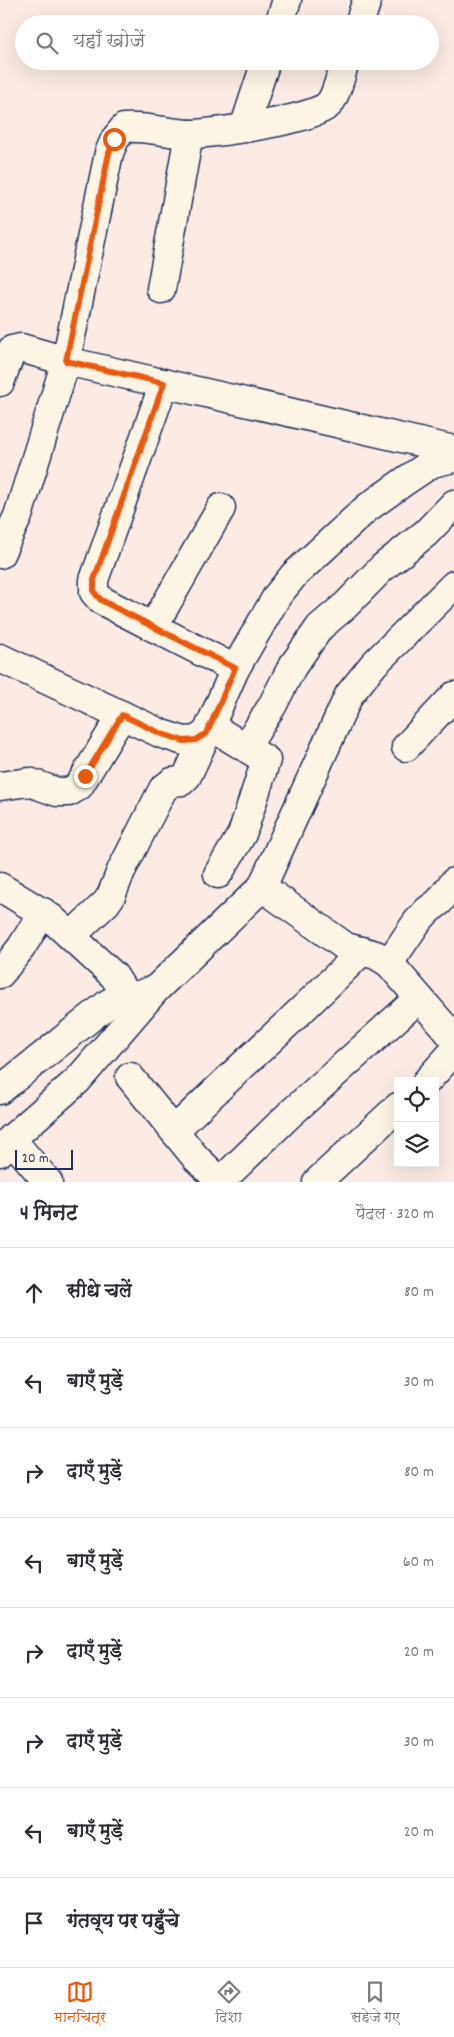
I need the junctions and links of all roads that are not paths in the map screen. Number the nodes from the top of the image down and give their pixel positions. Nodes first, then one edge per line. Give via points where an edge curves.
1 (287, 0) edge
2 (368, 0) edge
3 (282, 15) edge
4 (362, 15) edge
5 (263, 70) edge
6 (343, 70) edge
7 (244, 128) junction
8 (189, 134) junction
9 (161, 289) dead end
10 (66, 361) junction
11 (3, 366) edge
12 (164, 383) junction
13 (454, 450) edge
14 (454, 458) edge
15 (454, 504) edge
16 (221, 508) dead end
17 (3, 540) edge
18 (454, 585) edge
19 (153, 627) junction
20 (0, 658) edge
21 (235, 668) junction
22 (454, 696) edge
23 (122, 715) junction
24 (208, 729) junction
25 (246, 747) junction
26 (406, 747) dead end
27 (0, 786) edge
28 (218, 874) dead end
29 (454, 882) edge
30 (0, 887) edge
31 (262, 888) junction
32 (43, 912) junction
33 (71, 936) junction
34 (362, 951) junction
35 (389, 963) junction
36 (0, 974) edge
37 (156, 989) junction
38 (126, 995) junction
39 (419, 998) junction
40 (454, 1038) edge
41 (454, 1051) edge
42 (130, 1077) dead end
43 (431, 1077) edge
44 (0, 1090) edge
45 (394, 1112) edge
46 (174, 1130) junction
47 (5, 1146) edge
48 (48, 1182) edge
49 (220, 1182) edge
50 (317, 1182) edge

1 - 3 street
2 - 4 street
5 - 7 street
6 - 7 street via 330,104 319,111
7 - 8 street
8 - 9 street
8 - 10 street via 138,127 124,128 114,139
10 - 11 street via 21,348 12,350
10 - 12 street
10 - 17 street via 18,516
12 - 13 street
12 - 19 street via 94,580 94,592 101,600
14 - 21 street via 432,463 397,486 367,508 294,575 277,596
15 - 25 street via 320,626 292,666
16 - 19 street
18 - 31 street via 374,664 349,695
19 - 21 street
20 - 23 street
21 - 24 street
22 - 26 street
23 - 24 street via 184,741 196,740
23 - 27 street via 79,786 69,792 57,792 29,782
24 - 25 street
24 - 33 street via 186,776 163,789 111,896
25 - 28 street via 262,756 266,765 242,834
29 - 35 street via 440,902 417,922
30 - 32 street
31 - 34 street via 346,947
31 - 37 street
32 - 33 street
32 - 36 street
33 - 38 street via 114,976
34 - 35 street
34 - 46 street
35 - 39 street
37 - 38 street
37 - 47 street via 78,1080
38 - 44 street via 109,1003
39 - 40 street
39 - 49 street
41 - 43 street
42 - 46 street
45 - 50 street
46 - 49 street
47 - 48 street

